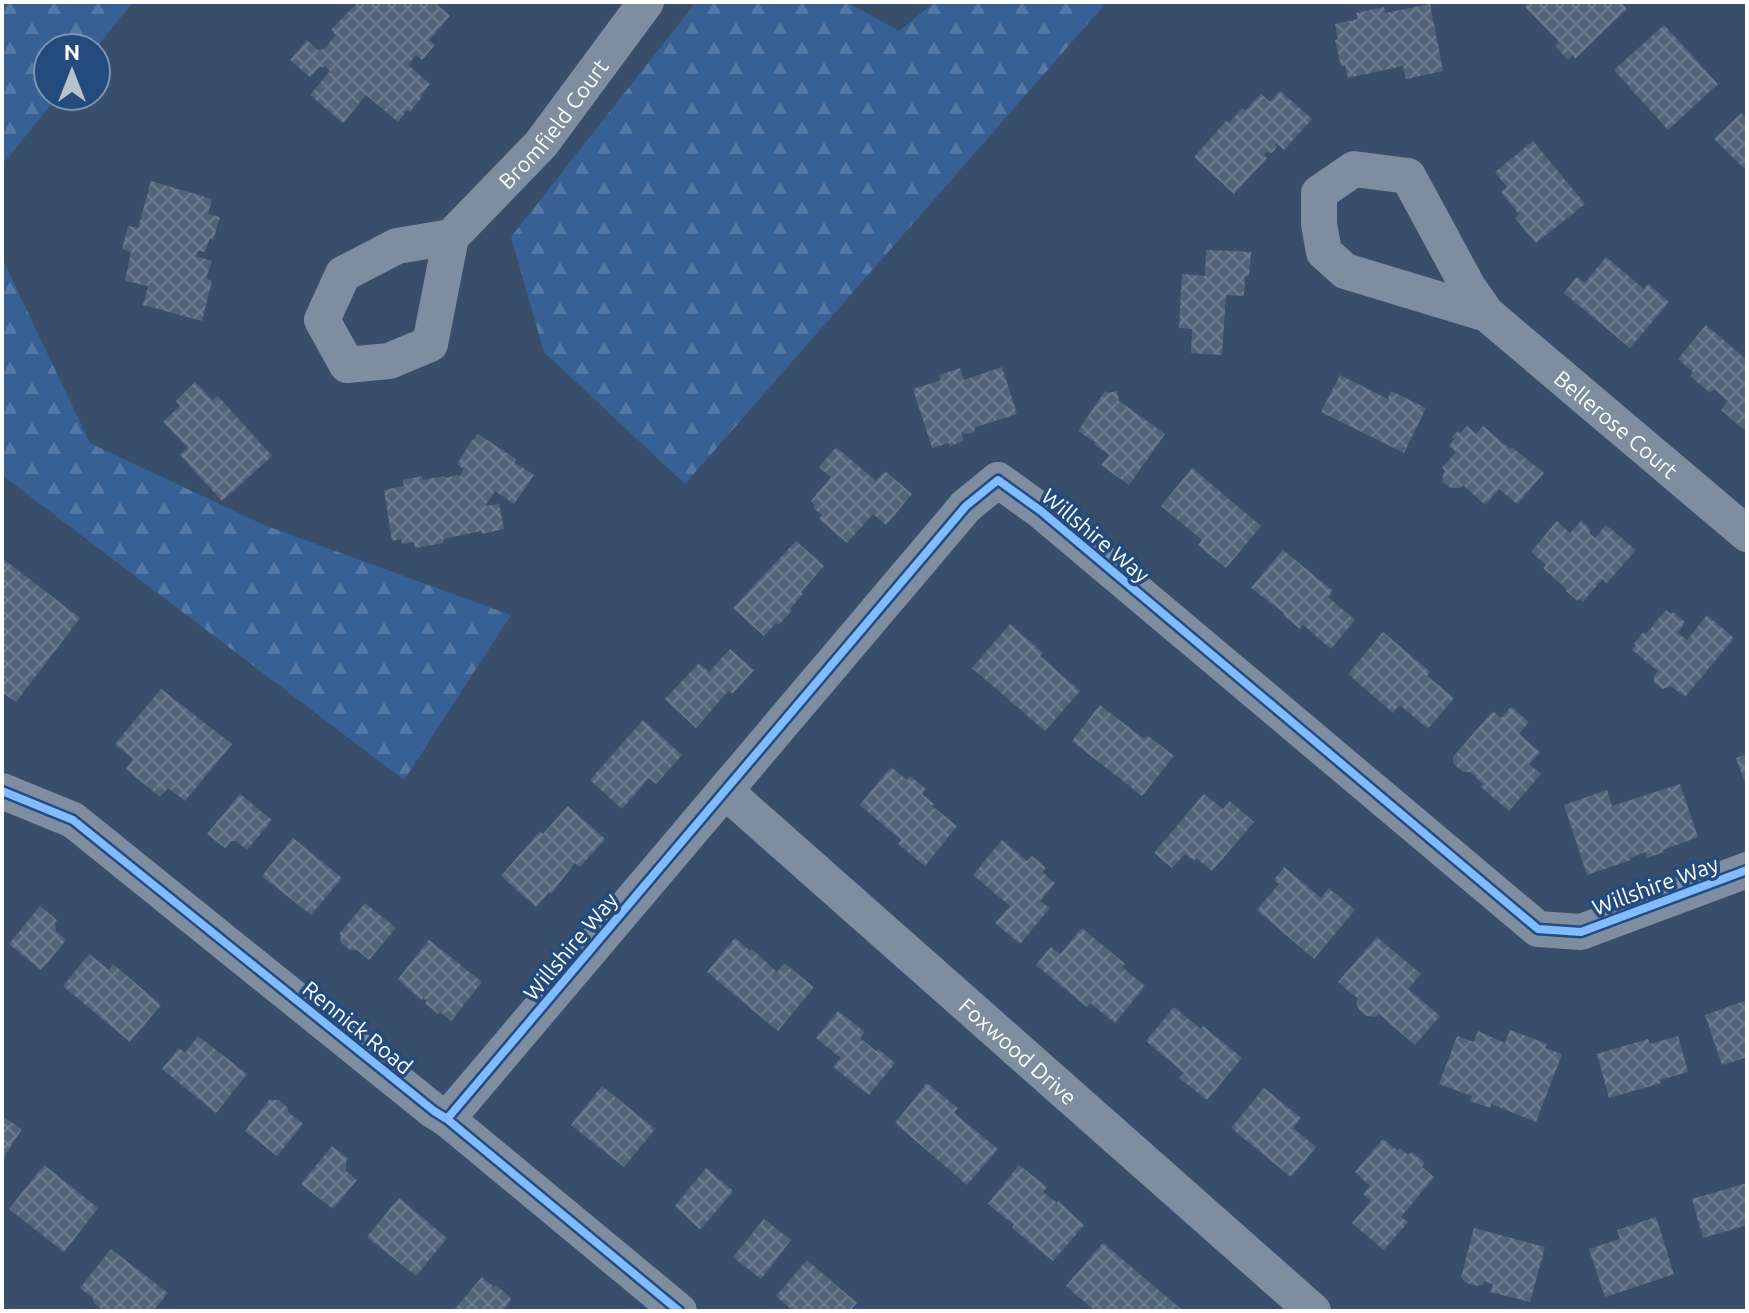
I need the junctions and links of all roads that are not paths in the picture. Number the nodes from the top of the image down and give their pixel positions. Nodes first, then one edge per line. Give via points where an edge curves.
1 (646, 2) edge
2 (451, 237) dead end
3 (1487, 314) junction
4 (1747, 534) edge
5 (2, 791) edge
6 (725, 791) junction
7 (1747, 870) edge
8 (447, 1119) junction
9 (679, 1311) edge
10 (1313, 1311) edge

1 - 2 street, Bromfield Court via 541,144
3 - 3 street, Bellerose Court via 1408,176 1354,169 1319,193 1324,252 1345,271
3 - 4 street, Bellerose Court
5 - 8 street, Rennick Road via 73,820
6 - 7 street, Willshire Way via 966,506 998,480 1538,929 1581,932
6 - 8 street, Willshire Way
6 - 10 street, Foxwood Drive
8 - 9 street, Rennick Road

